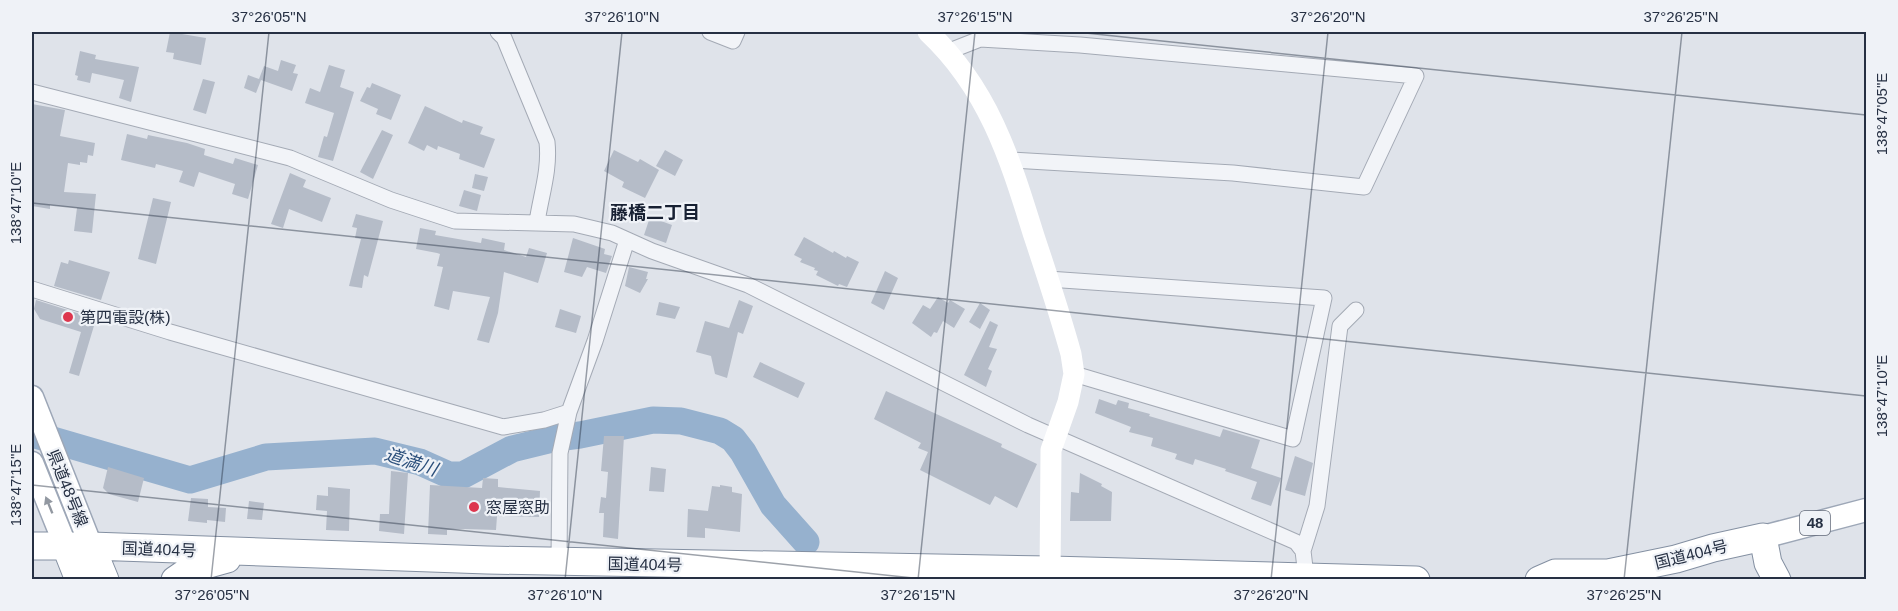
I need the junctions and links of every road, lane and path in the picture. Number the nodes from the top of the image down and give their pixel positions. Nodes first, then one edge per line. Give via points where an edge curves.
1 (498, 32) edge
2 (710, 32) edge
3 (737, 32) edge
4 (928, 32) edge
5 (947, 52) junction
6 (32, 92) edge
7 (1011, 160) junction
8 (537, 222) junction
9 (627, 240) junction
10 (1048, 279) junction
11 (32, 290) edge
12 (1356, 310) dead end
13 (1074, 374) junction
14 (32, 397) edge
15 (570, 412) junction
16 (1055, 436) junction
17 (32, 463) edge
18 (1866, 510) edge
19 (1763, 537) junction
20 (32, 546) edge
21 (78, 547) junction
22 (261, 552) junction
23 (559, 561) junction
24 (1305, 564) junction
25 (1051, 575) edge
26 (1550, 577) edge
27 (79, 579) edge
28 (105, 579) edge
29 (175, 579) edge
30 (1416, 579) edge
31 (1777, 579) edge

1 - 8 street via 504,38 547,142 547,175
2 - 3 street via 733,41
4 - 5 street
5 - 7 street via 993,119
5 - 7 street via 980,39 1416,76 1364,186 1233,173
6 - 8 street via 290,158 391,200 455,221
7 - 10 street
8 - 9 street via 574,224
9 - 15 street
9 - 16 street via 748,285
10 - 13 street
10 - 13 street via 1324,298 1293,439
11 - 15 street via 503,427
12 - 24 street via 1340,326 1317,506
13 - 16 street
14 - 21 main road, 県道48号線
15 - 23 street via 560,453
16 - 24 street via 1296,542
16 - 25 street via 1050,462
21 -> 17 main road
18 - 19 main road, 48
19 - 26 highway, 国道404号 via 1608,573
19 - 31 highway via 1768,563
20 - 21 highway, 国道404号
21 - 22 highway, 国道404号
21 - 27 highway
21 - 28 highway
22 - 23 highway, 国道404号
22 - 29 highway via 203,564
23 - 25 highway, 国道404号
24 - 25 highway, 国道404号
24 - 30 highway, 国道404号

